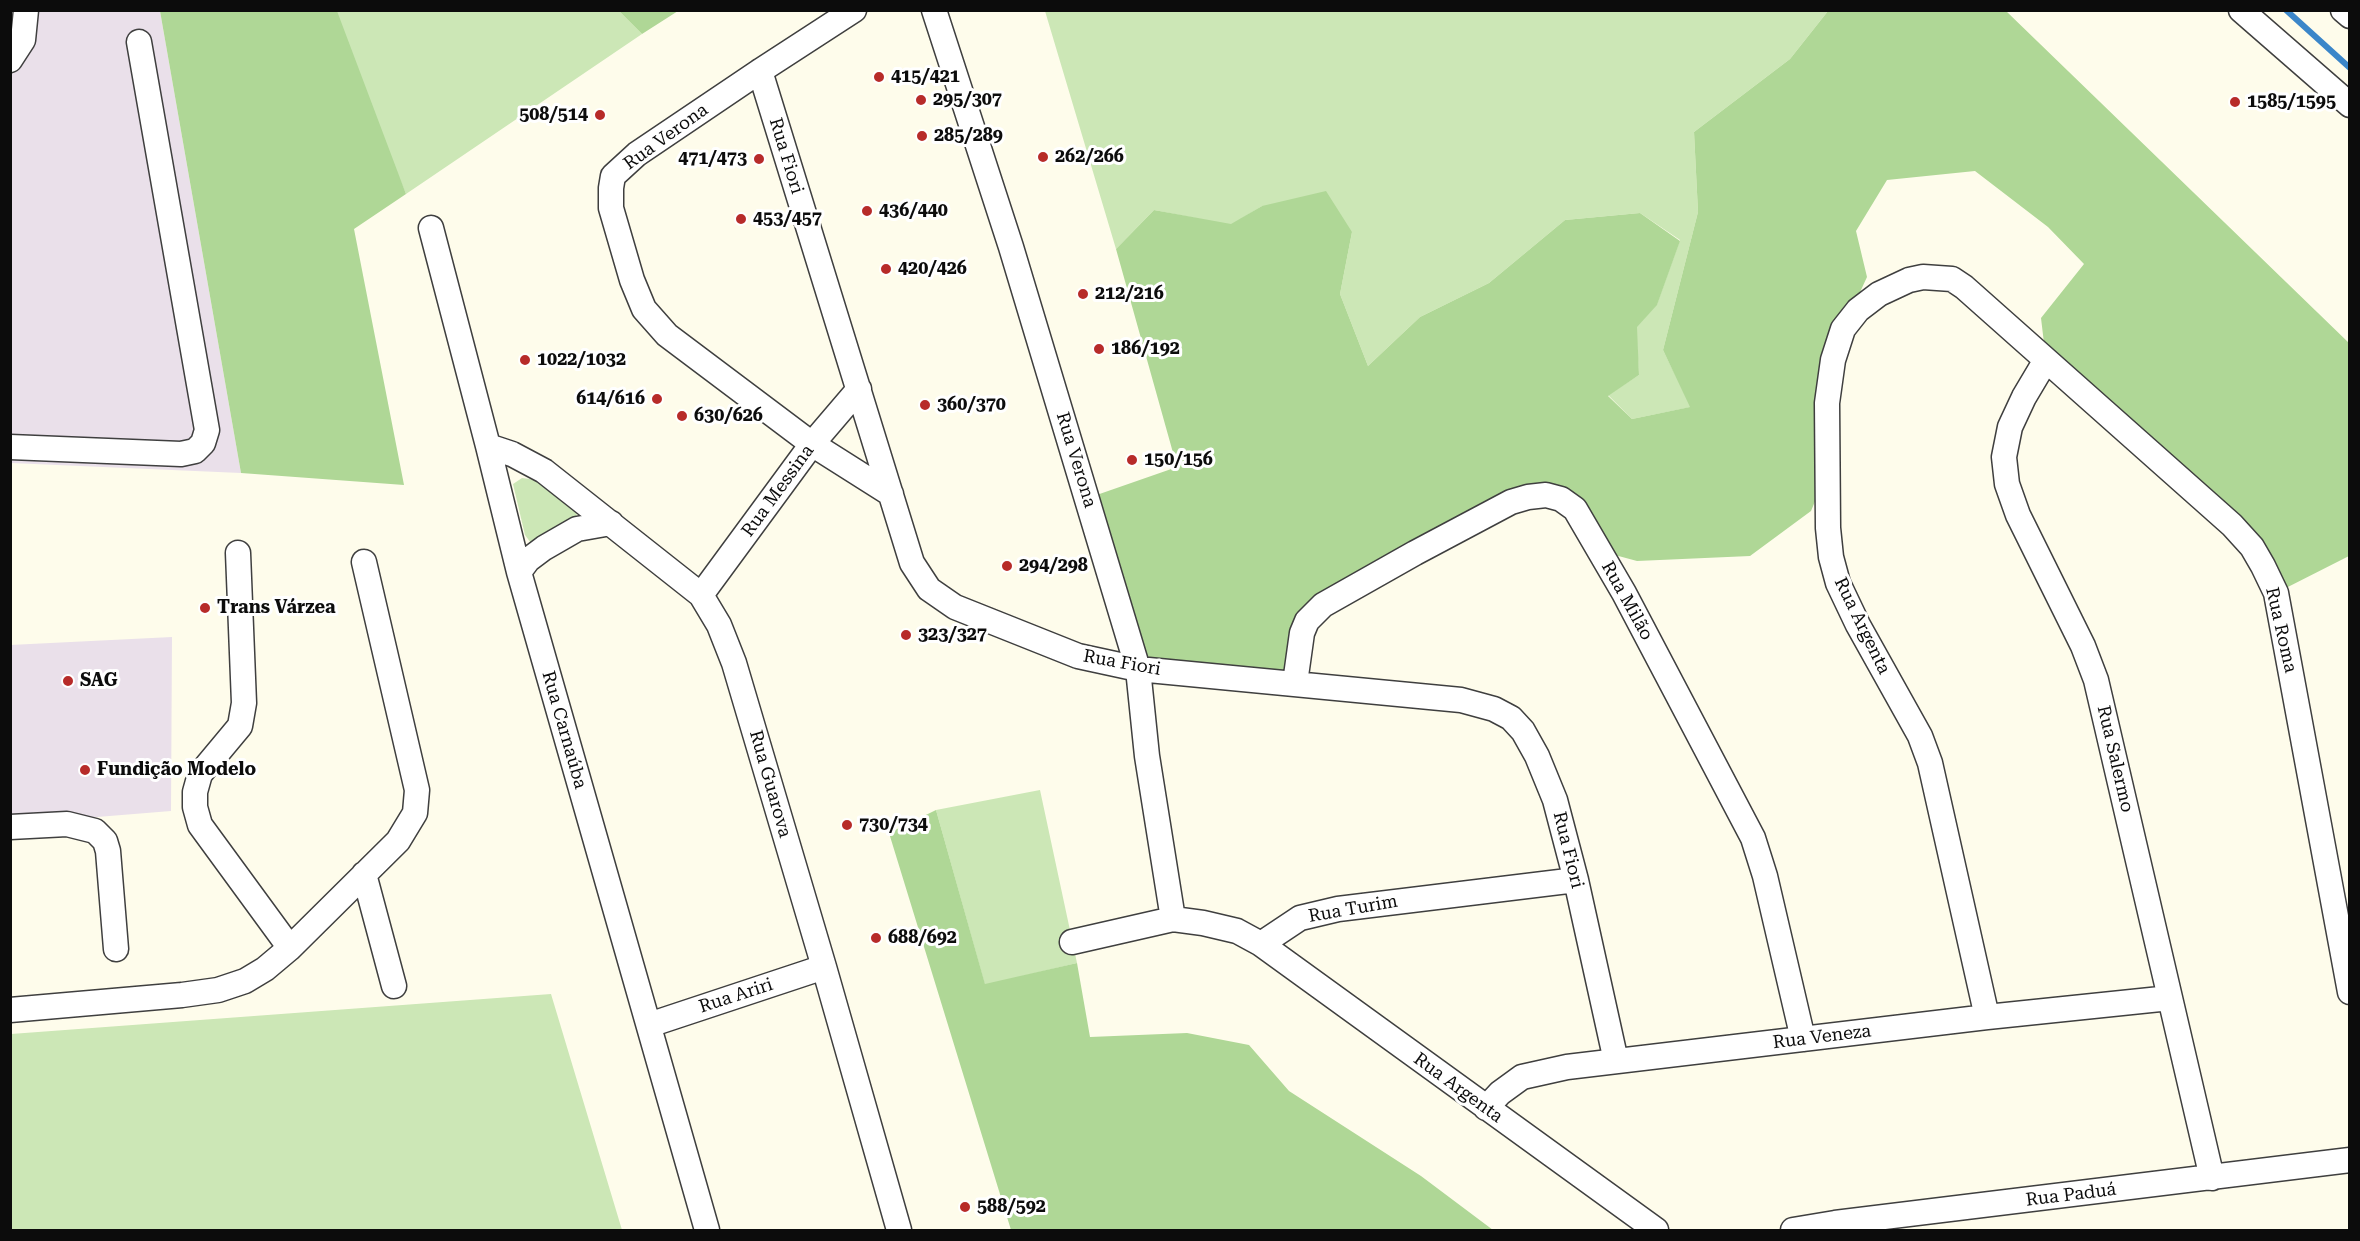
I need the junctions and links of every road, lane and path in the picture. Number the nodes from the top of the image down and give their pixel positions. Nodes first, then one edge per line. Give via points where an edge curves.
1 (26, 10) edge
2 (854, 10) edge
3 (934, 10) edge
4 (2241, 10) edge
5 (2343, 10) edge
6 (2349, 16) edge
7 (139, 42) dead end
8 (10, 60) edge
9 (760, 71) junction
10 (2349, 105) edge
11 (431, 228) dead end
12 (1964, 287) joint
13 (2046, 360) junction
14 (859, 389) junction
15 (812, 444) junction
16 (488, 446) junction
17 (10, 447) edge
18 (891, 494) junction
19 (611, 524) junction
20 (238, 553) dead end
21 (364, 562) dead end
22 (519, 572) junction
23 (701, 595) junction
24 (1138, 669) junction
25 (1295, 683) junction
26 (10, 827) edge
27 (364, 874) junction
28 (1576, 880) junction
29 (1173, 919) junction
30 (1072, 942) dead end
31 (1262, 944) junction
32 (290, 948) junction
33 (116, 949) dead end
34 (824, 967) junction
35 (394, 987) dead end
36 (2349, 992) edge
37 (2170, 998) junction
38 (10, 1011) edge
39 (1987, 1017) junction
40 (649, 1025) junction
41 (1803, 1039) junction
42 (1616, 1060) junction
43 (1486, 1108) junction
44 (2349, 1160) edge
45 (2212, 1178) junction
46 (707, 1230) edge
47 (899, 1230) edge
48 (1656, 1230) edge
49 (1793, 1230) edge

1 - 8 street via 23,40
2 - 9 street, Rua Verona
3 - 24 street, Rua Verona via 1015,258
4 - 10 street
5 - 6 street
7 - 17 street via 207,430 203,443 195,451 181,454
9 - 14 street, Rua Fiori
9 - 15 street, Rua Verona via 637,154 613,176 611,208 644,309 667,335
11 - 16 street, Rua Carnaúba
12 - 13 street, Rua Roma
12 - 39 street, Rua Argenta via 1940,277 1909,280 1857,310 1843,329 1833,360 1827,403 1828,528 1838,583 1920,736 1930,763
13 - 36 street, Rua Roma via 2232,525 2252,547 2276,593
13 - 37 street, Rua Salermo via 2010,427 2004,457 2007,484 2096,680
14 - 15 street, Rua Messina
14 - 18 street, Rua Fiori
15 - 18 street, Rua Verona
15 - 23 street, Rua Messina
16 - 19 street, Rua Guarova via 544,471
16 - 22 street, Rua Carnaúba
18 - 24 street, Rua Fiori via 912,563 928,589 955,607 1078,656
19 - 22 street via 577,529 544,548
19 - 23 street, Rua Guarova
20 - 32 street via 244,703 240,726 200,774 195,807 200,825
21 - 27 street via 417,790 415,813 398,841
22 - 40 street, Rua Carnaúba
23 - 34 street, Rua Guarova via 719,625 734,663
24 - 25 street, Rua Fiori
24 - 29 street, Rua Verona via 1147,756
25 - 28 street, Rua Fiori via 1461,700 1510,718 1523,731 1537,756 1555,800
25 - 41 street, Rua Milão via 1302,633 1307,621 1323,605 1511,502 1546,495 1561,498 1575,509 1624,592 1753,838
26 - 33 street via 74,825 95,831 105,840
27 - 32 street
27 - 35 street
28 - 31 street, Rua Turim via 1338,909 1300,918
28 - 42 street, Rua Fiori
29 - 30 street
29 - 31 street via 1237,931
31 - 43 street, Rua Argenta
32 - 38 street via 245,981 218,990
34 - 40 street, Rua Ariri
34 - 47 street, Rua Guarova
37 - 39 street, Rua Veneza
37 - 45 street, Rua Salermo
39 - 41 street, Rua Veneza
40 - 46 street, Rua Carnaúba
41 - 42 street, Rua Veneza
42 - 43 street, Rua Veneza via 1522,1077
43 - 48 street, Rua Argenta
44 - 45 street, Rua Paduá
45 - 49 street, Rua Paduá

